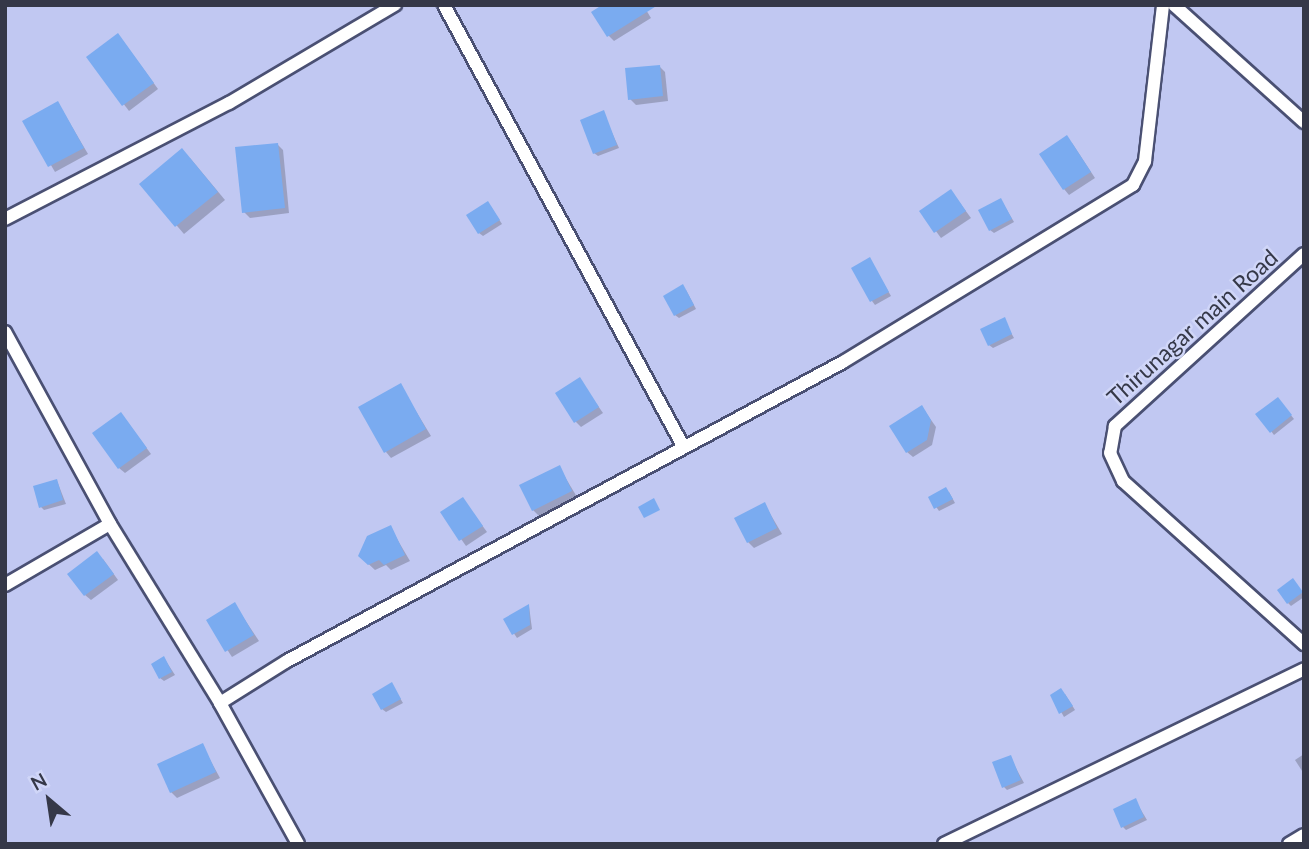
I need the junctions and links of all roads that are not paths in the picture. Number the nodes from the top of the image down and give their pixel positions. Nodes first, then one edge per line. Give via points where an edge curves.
1 (395, 5) edge
2 (444, 5) edge
3 (1163, 5) edge
4 (1174, 5) edge
5 (1304, 122) edge
6 (5, 219) edge
7 (1304, 254) edge
8 (5, 332) edge
9 (683, 446) junction
10 (110, 524) junction
11 (5, 584) edge
12 (1304, 644) edge
13 (1304, 669) edge
14 (220, 703) junction
15 (1304, 835) edge
16 (298, 844) edge
17 (944, 844) edge
18 (1289, 844) edge

1 - 6 street via 229,103
2 - 9 street
3 - 9 street via 1145,161 1133,186 843,362
4 - 5 street
7 - 12 street, Thirunagar main Road via 1115,426 1110,453 1123,481
8 - 10 street
9 - 14 street via 287,661
10 - 11 street
10 - 14 street
13 - 17 street
14 - 16 street
15 - 18 street

